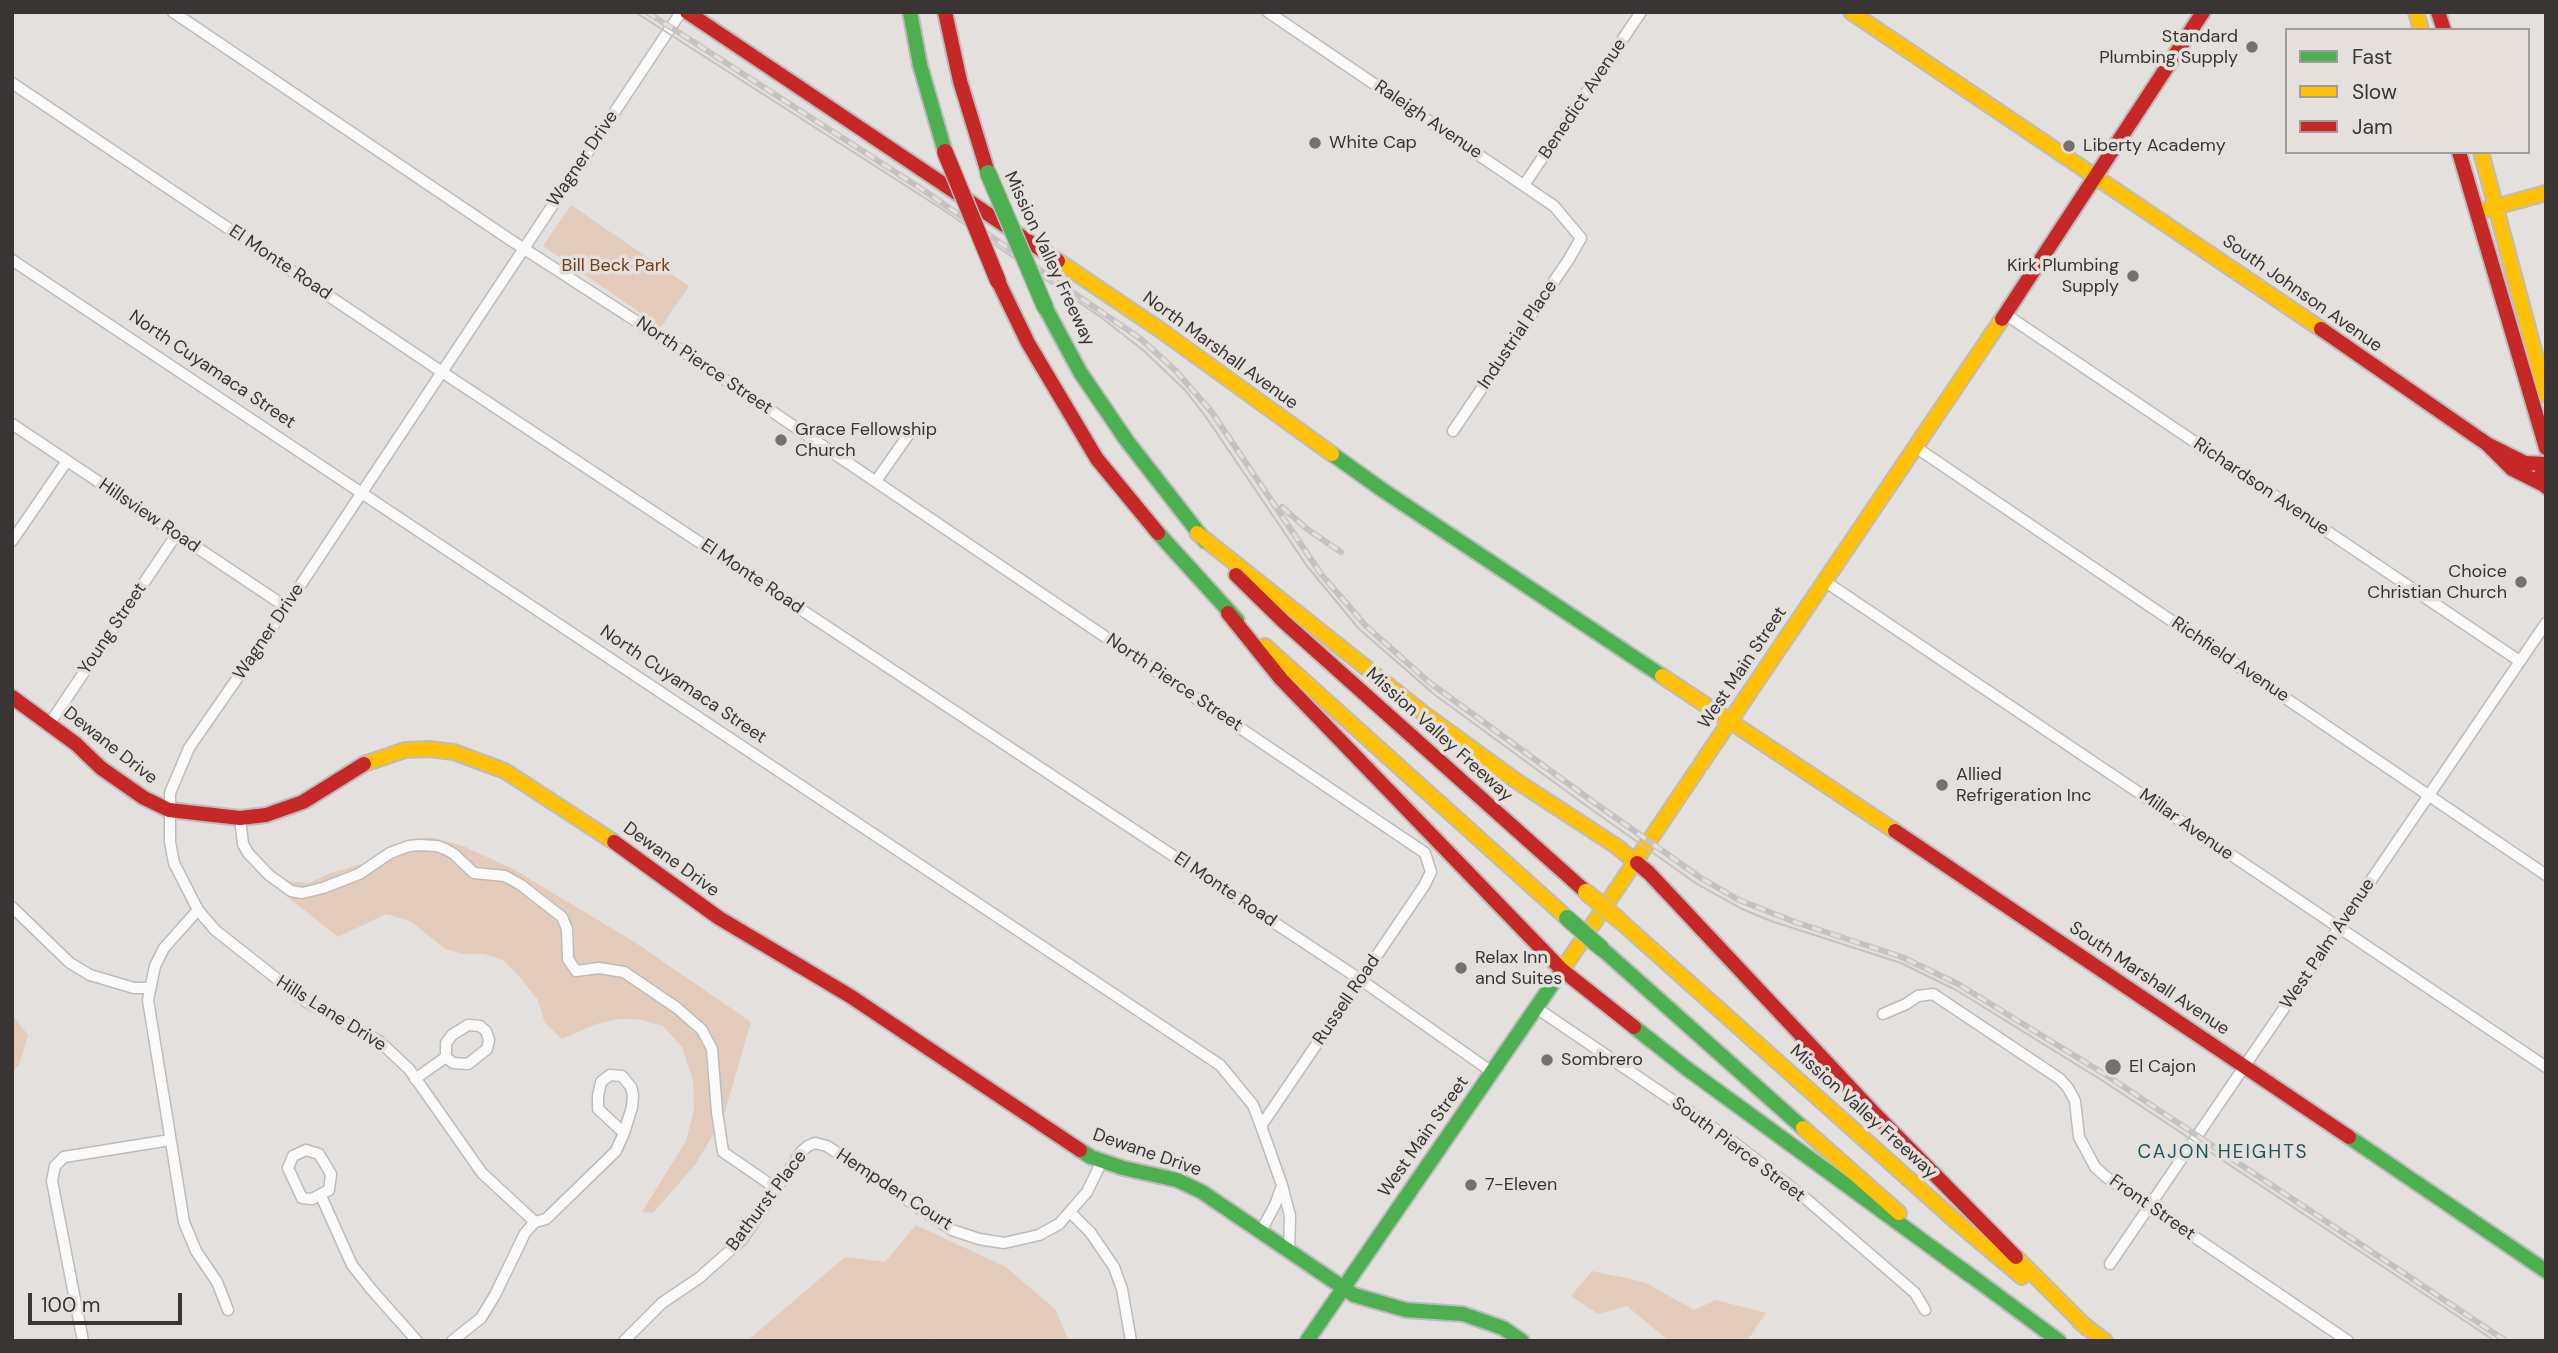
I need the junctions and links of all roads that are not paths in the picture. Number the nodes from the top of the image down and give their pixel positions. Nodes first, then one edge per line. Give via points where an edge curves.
1 (173, 12) edge
2 (681, 12) edge
3 (687, 12) edge
4 (911, 12) edge
5 (945, 12) edge
6 (1268, 12) edge
7 (1641, 12) edge
8 (1851, 12) edge
9 (2203, 12) edge
10 (12, 83) edge
11 (2460, 154) edge
12 (2482, 154) edge
13 (2095, 176) junction
14 (1524, 185) junction
15 (2546, 193) edge
16 (2496, 207) junction
17 (2477, 212) junction
18 (1581, 238) joint
19 (525, 248) junction
20 (12, 260) edge
21 (2005, 314) junction
22 (442, 372) junction
23 (2546, 395) edge
24 (12, 424) edge
25 (911, 431) dead end
26 (1453, 431) dead end
27 (2487, 444) junction
28 (1914, 446) junction
29 (2546, 448) edge
30 (67, 461) junction
31 (2546, 464) edge
32 (876, 481) junction
33 (2545, 486) edge
34 (361, 494) junction
35 (1197, 533) junction
36 (176, 535) junction
37 (12, 541) edge
38 (1826, 582) junction
39 (286, 607) junction
40 (1228, 613) junction
41 (2546, 623) edge
42 (2518, 660) junction
43 (12, 697) edge
44 (1730, 721) junction
45 (50, 723) junction
46 (2427, 795) junction
47 (169, 810) junction
48 (240, 818) junction
49 (1635, 862) junction
50 (1431, 872) joint
51 (2546, 875) edge
52 (12, 907) edge
53 (198, 910) junction
54 (2340, 928) junction
55 (1562, 971) junction
56 (1361, 980) junction
57 (149, 988) junction
58 (1535, 1007) junction
59 (1883, 1014) dead end
60 (446, 1057) junction
61 (2245, 1066) junction
62 (2546, 1067) edge
63 (1492, 1072) junction
64 (415, 1079) junction
65 (1261, 1126) junction
66 (624, 1133) junction
67 (170, 1140) junction
68 (815, 1143) joint
69 (1102, 1161) junction
70 (1282, 1185) junction
71 (777, 1189) junction
72 (321, 1196) junction
73 (2151, 1207) junction
74 (1071, 1213) junction
75 (535, 1222) junction
76 (1261, 1231) junction
77 (1289, 1251) junction
78 (2110, 1264) dead end
79 (2546, 1271) edge
80 (1970, 1276) junction
81 (1342, 1288) junction
82 (228, 1310) dead end
83 (1925, 1310) dead end
84 (2088, 1329) junction
85 (83, 1341) edge
86 (417, 1341) edge
87 (452, 1341) edge
88 (624, 1341) edge
89 (1131, 1341) edge
90 (1307, 1341) edge
91 (1522, 1341) edge
92 (2059, 1341) edge
93 (2105, 1341) edge
94 (2348, 1341) edge

1 - 19 street, North Pierce Street
2 - 19 street, Wagner Drive
3 - 44 main road, North Marshall Avenue via 1159,329 1384,491
4 - 40 main road, bridge via 920,65 945,152 1028,343 1097,459
5 - 35 main road, Mission Valley Freeway, bridge via 988,173 1045,307 1127,441
6 - 14 street, Raleigh Avenue
7 - 14 street, Benedict Avenue
8 - 13 main road, South Johnson Avenue
9 - 13 main road, West Main Street
10 - 22 street, El Monte Road
11 - 17 main road
12 - 16 main road
13 - 21 main road, West Main Street
13 - 27 main road, South Johnson Avenue
14 - 18 street, Raleigh Avenue via 1554,206
15 - 16 main road
16 - 17 main road
16 - 23 main road
17 - 29 main road
18 - 26 street, Industrial Place
19 - 22 street, Wagner Drive
19 - 32 street, North Pierce Street
20 - 34 street, North Cuyamaca Street
21 - 28 main road, West Main Street
21 - 42 street, Richardson Avenue
22 - 34 street, Wagner Drive
22 - 56 street, El Monte Road
24 - 30 street, Hillsview Road
25 - 32 street
27 - 31 main road, South Johnson Avenue via 2525,463
27 - 33 main road, South Johnson Avenue via 2512,468
28 - 38 main road, West Main Street
28 - 46 street, Richfield Avenue
30 - 36 street, Hillsview Road
30 - 37 street
31 - 33 main road via 2541,475
32 - 50 street, North Pierce Street via 1425,853
34 - 39 street, Wagner Drive
34 - 65 street, North Cuyamaca Street via 1220,1065 1253,1105
35 - 49 main road via 1423,713
35 - 84 main road, Mission Valley Freeway, bridge via 1283,621 1586,892 1959,1224
36 - 39 street, Hillsview Road
36 - 45 street, Young Street
38 - 44 main road, West Main Street
38 - 54 street, Millar Avenue
39 - 47 street, Wagner Drive via 190,748 170,793
40 - 55 main road via 1307,707
40 - 80 main road, bridge
41 - 42 street, West Palm Avenue
42 - 46 street, West Palm Avenue
43 - 45 main road, Dewane Drive
44 - 49 main road, West Main Street
44 - 61 main road, South Marshall Avenue
45 - 47 main road, Dewane Drive via 101,768
46 - 51 street, Richfield Avenue
46 - 54 street, West Palm Avenue
47 - 48 main road, Dewane Drive
47 - 53 street, Wagner Drive via 174,863
48 - 69 main road, Dewane Drive via 297,805 362,764 397,751 446,750 505,771 719,919 850,996
48 - 71 street via 248,853 290,891 323,888 359,874 390,853 419,845 445,849 474,873 505,876 521,885 562,917 568,959 576,971 624,971 702,1030 712,1049 723,1152
49 - 55 main road, West Main Street
49 - 84 main road
50 - 56 street, Russell Road
52 - 57 street via 70,963 90,975
53 - 57 street via 164,948
53 - 64 street, Hills Lane Drive via 215,930 291,991 379,1041
54 - 61 street, West Palm Avenue
54 - 62 street, Millar Avenue
55 - 58 main road, West Main Street
55 - 80 main road
56 - 63 street, El Monte Road
56 - 65 street, Russell Road
57 - 67 street
58 - 63 main road, West Main Street
58 - 83 street, South Pierce Street via 1731,1140 1915,1293
59 - 73 street, Front Street via 1918,996 1933,994 2060,1079 2075,1101 2079,1137 2095,1167
60 - 60 street via 458,1065 473,1062 487,1049 486,1031 472,1024 460,1030 446,1043
60 - 64 street
61 - 73 street, West Palm Avenue
61 - 79 main road, South Marshall Avenue
63 - 81 main road, West Main Street
64 - 75 street, Hills Lane Drive via 482,1173
65 - 70 street, North Cuyamaca Street
66 - 66 street via 633,1095 622,1076 610,1075 601,1083 598,1109
66 - 75 street via 607,1161 546,1219
67 - 82 street via 184,1222
67 - 85 street via 64,1157 55,1166 52,1181
68 - 71 street, Bathurst Place via 801,1152
68 - 74 street, Hempden Court via 842,1155 952,1230 979,1239 1018,1241 1049,1229
69 - 74 street, Hempden Court
69 - 76 main road, Dewane Drive via 1177,1180
70 - 76 street
70 - 77 street, North Cuyamaca Street via 1290,1216
71 - 88 street, Bathurst Place via 742,1240 662,1303
72 - 72 street via 328,1190 331,1174 319,1154 306,1150 293,1156 288,1168 302,1198
72 - 86 street via 352,1265
73 - 78 street, West Palm Avenue
73 - 94 street, Front Street
74 - 89 street via 1090,1231 1114,1267
75 - 87 street via 481,1318
76 - 77 main road, Dewane Drive
77 - 81 main road
80 - 92 main road
81 - 90 main road, West Main Street
81 - 91 main road via 1406,1310 1463,1314 1503,1328
84 - 93 main road, Mission Valley Freeway

